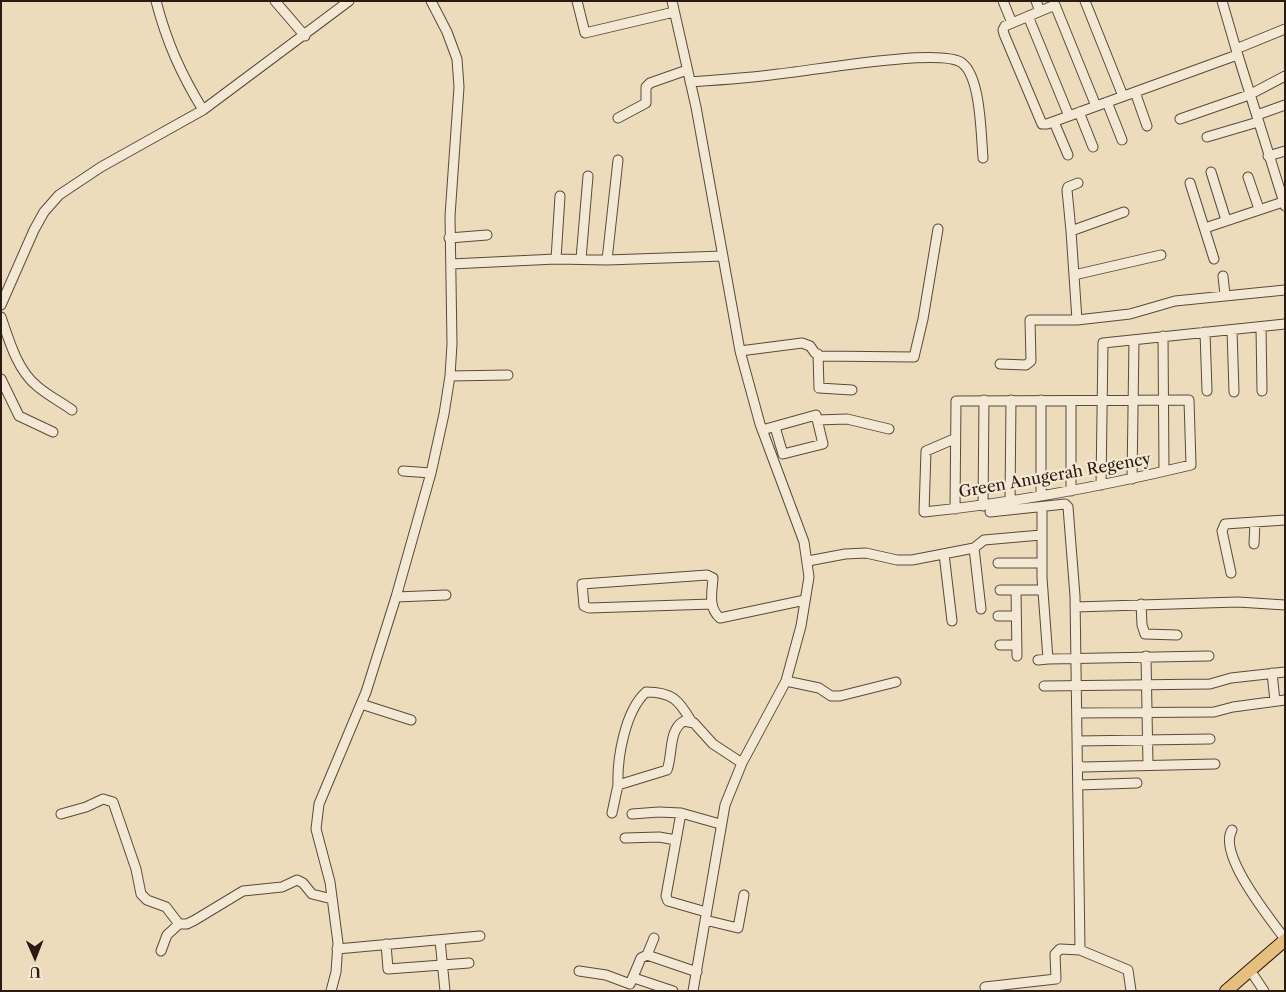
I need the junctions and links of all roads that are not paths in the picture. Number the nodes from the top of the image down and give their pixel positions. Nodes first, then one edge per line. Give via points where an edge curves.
1 (156, 1) edge
2 (275, 1) edge
3 (349, 1) edge
4 (431, 1) edge
5 (577, 1) edge
6 (672, 1) edge
7 (1003, 1) edge
8 (1036, 1) edge
9 (1064, 1) edge
10 (1085, 1) edge
11 (1222, 1) edge
12 (1055, 5) junction
13 (1040, 11) junction
14 (674, 12) junction
15 (1028, 16) junction
16 (1012, 23) junction
17 (1285, 28) edge
18 (305, 36) junction
19 (1236, 52) junction
20 (687, 70) junction
21 (1285, 76) edge
22 (690, 82) junction
23 (1135, 92) junction
24 (1249, 95) junction
25 (1123, 96) junction
26 (1107, 102) junction
27 (1285, 105) edge
28 (1096, 106) junction
29 (203, 110) junction
30 (1080, 112) junction
31 (1069, 116) junction
32 (618, 118) dead end
33 (1258, 118) junction
34 (1180, 119) dead end
35 (1054, 122) junction
36 (1147, 126) dead end
37 (1207, 137) dead end
38 (1122, 140) dead end
39 (1093, 147) dead end
40 (1285, 151) edge
41 (1068, 155) dead end
42 (1268, 156) junction
43 (983, 158) dead end
44 (618, 160) dead end
45 (1211, 172) dead end
46 (588, 176) dead end
47 (1248, 177) dead end
48 (1190, 182) dead end
49 (1078, 183) dead end
50 (560, 196) dead end
51 (1284, 204) edge
52 (1259, 209) junction
53 (1124, 212) dead end
54 (1226, 220) junction
55 (1205, 228) junction
56 (938, 229) dead end
57 (1071, 231) junction
58 (487, 235) dead end
59 (449, 238) junction
60 (1161, 255) dead end
61 (723, 256) junction
62 (556, 258) junction
63 (581, 259) junction
64 (1214, 259) dead end
65 (607, 260) junction
66 (451, 264) junction
67 (1074, 275) junction
68 (1223, 276) dead end
69 (1285, 290) edge
70 (1225, 295) junction
71 (1, 305) edge
72 (1, 317) edge
73 (1077, 320) junction
74 (1285, 324) edge
75 (1261, 326) junction
76 (1232, 330) junction
77 (1206, 332) junction
78 (1163, 336) junction
79 (1134, 340) junction
80 (740, 351) junction
81 (818, 354) junction
82 (1000, 364) dead end
83 (508, 375) dead end
84 (450, 376) junction
85 (1, 379) edge
86 (852, 390) dead end
87 (1207, 391) dead end
88 (1262, 391) dead end
89 (1234, 392) dead end
90 (984, 400) junction
91 (1011, 400) junction
92 (1041, 400) junction
93 (1163, 400) junction
94 (1071, 401) junction
95 (1104, 402) junction
96 (1134, 402) junction
97 (72, 410) dead end
98 (817, 420) junction
99 (775, 427) junction
100 (888, 428) dead end
101 (762, 430) junction
102 (53, 432) dead end
103 (954, 439) junction
104 (404, 471) dead end
105 (1164, 471) junction
106 (431, 473) junction
107 (1132, 479) junction
108 (1101, 485) junction
109 (1072, 491) junction
110 (1041, 496) junction
111 (1010, 501) junction
112 (1042, 507) junction
113 (955, 509) junction
114 (986, 509) junction
115 (1285, 520) edge
116 (1254, 522) junction
117 (1042, 536) junction
118 (1254, 544) dead end
119 (974, 548) junction
120 (944, 554) junction
121 (808, 561) junction
122 (998, 563) dead end
123 (1042, 563) junction
124 (1231, 573) dead end
125 (1000, 590) dead end
126 (1016, 590) junction
127 (1043, 590) junction
128 (446, 595) dead end
129 (396, 597) junction
130 (805, 600) junction
131 (712, 604) junction
132 (1141, 604) junction
133 (1285, 605) edge
134 (1075, 608) junction
135 (981, 609) dead end
136 (998, 616) dead end
137 (1016, 616) junction
138 (952, 621) dead end
139 (1177, 635) dead end
140 (1000, 644) dead end
141 (1017, 645) junction
142 (1018, 656) dead end
143 (1146, 656) junction
144 (1209, 656) dead end
145 (1075, 658) junction
146 (1048, 659) junction
147 (1038, 660) dead end
148 (1285, 672) edge
149 (1272, 673) junction
150 (786, 681) junction
151 (896, 682) dead end
152 (1147, 684) junction
153 (1044, 686) dead end
154 (1076, 686) junction
155 (1285, 700) edge
156 (1275, 701) junction
157 (361, 704) junction
158 (1077, 713) junction
159 (1147, 713) junction
160 (410, 720) dead end
161 (691, 721) junction
162 (1210, 738) dead end
163 (1148, 740) junction
164 (1078, 741) junction
165 (742, 763) junction
166 (1215, 764) dead end
167 (1078, 765) junction
168 (1148, 766) junction
169 (1137, 783) dead end
170 (1078, 784) junction
171 (618, 786) junction
172 (612, 813) dead end
173 (61, 814) dead end
174 (632, 814) dead end
175 (681, 814) junction
176 (720, 824) junction
177 (1232, 830) dead end
178 (625, 838) dead end
179 (676, 840) junction
180 (744, 895) dead end
181 (332, 899) junction
182 (705, 916) junction
183 (179, 924) junction
184 (480, 936) dead end
185 (654, 938) dead end
186 (440, 940) junction
187 (1285, 940) edge
188 (386, 944) junction
189 (338, 949) junction
190 (1080, 950) junction
191 (1285, 950) edge
192 (161, 951) dead end
193 (647, 955) junction
194 (469, 963) dead end
195 (442, 965) junction
196 (579, 971) dead end
197 (697, 972) junction
198 (1254, 976) junction
199 (631, 984) edge
200 (656, 988) edge
201 (331, 991) edge
202 (445, 991) edge
203 (674, 991) edge
204 (693, 991) edge
205 (986, 991) edge
206 (1131, 991) edge
207 (1226, 991) edge
208 (1236, 991) edge
209 (1264, 991) edge

1 - 29 street via 166,38 181,73
2 - 18 street
3 - 18 street
4 - 59 street via 447,32 458,67 460,104
5 - 14 street via 584,33
6 - 14 street
7 - 16 street
8 - 13 street
9 - 12 street
10 - 25 street
11 - 19 street
12 - 13 street
12 - 28 street
13 - 15 street
14 - 20 street
15 - 16 street
15 - 31 street
16 - 35 street via 1003,30 1039,120 1042,124
17 - 19 street
18 - 29 street
19 - 23 street
19 - 24 street
20 - 22 street
20 - 32 street via 650,83 646,87 646,103
21 - 24 street
22 - 43 street via 874,62 948,58 961,62 969,70 978,106
22 - 61 street
23 - 25 street
23 - 36 street
24 - 33 street
24 - 34 street
25 - 26 street
26 - 28 street
26 - 38 street
27 - 33 street
28 - 30 street
29 - 71 street via 58,195 34,230
30 - 31 street
30 - 39 street
31 - 35 street
33 - 37 street
33 - 42 street
35 - 41 street
40 - 42 street
42 - 51 street
44 - 65 street
45 - 54 street
46 - 63 street
47 - 52 street
48 - 55 street
49 - 57 street via 1067,190
50 - 62 street
51 - 52 street
52 - 54 street
53 - 57 street
54 - 55 street
55 - 64 street
56 - 81 street via 914,357
57 - 67 street
58 - 59 street
59 - 66 street
60 - 67 street
61 - 65 street
61 - 80 street
62 - 63 street
62 - 66 street
63 - 65 street
66 - 84 street
67 - 73 street
68 - 70 street
69 - 70 street
70 - 73 street via 1175,301 1130,314
72 - 97 street via 27,376 36,386
73 - 82 street via 1030,320 1031,361 1026,365
74 - 75 street
75 - 76 street
75 - 88 street
76 - 77 street
76 - 89 street
77 - 78 street
77 - 87 street
78 - 79 street
78 - 93 street
79 - 95 street via 1103,343
79 - 96 street
80 - 81 street via 802,343
80 - 101 street
81 - 86 street via 819,388
83 - 84 street
84 - 106 street
85 - 102 street via 19,416
90 - 91 street
90 - 103 street via 956,401
90 - 114 street
91 - 92 street
91 - 111 street
92 - 94 street
92 - 110 street
93 - 96 street
93 - 105 street
93 - 105 street, Green Anugerah Regency via 1190,400 1191,465
94 - 95 street
94 - 109 street
95 - 96 street
95 - 108 street
96 - 107 street
98 - 99 street via 816,415
98 - 99 street via 823,444 782,454
98 - 100 street via 847,419
99 - 101 street
101 - 121 street via 804,542
103 - 113 street
103 - 113 street, Green Anugerah Regency via 926,451 924,512
104 - 106 street
105 - 107 street, Green Anugerah Regency
106 - 129 street
107 - 108 street, Green Anugerah Regency
108 - 109 street, Green Anugerah Regency
109 - 110 street, Green Anugerah Regency
110 - 111 street, Green Anugerah Regency
111 - 114 street, Green Anugerah Regency
112 - 114 street
112 - 117 street
112 - 134 street via 1065,504 1068,507
113 - 114 street, Green Anugerah Regency
115 - 116 street
116 - 118 street
116 - 124 street via 1223,526
117 - 119 street via 984,540
117 - 123 street
119 - 120 street
119 - 135 street
120 - 121 street via 897,560 866,553 845,554
120 - 138 street
121 - 130 street
122 - 123 street
123 - 127 street
125 - 126 street
126 - 127 street
126 - 137 street
127 - 146 street
128 - 129 street
129 - 157 street
130 - 131 street via 720,618
130 - 150 street
131 - 131 street via 713,578 707,575 582,584 584,606 589,608
132 - 133 street via 1238,602
132 - 134 street
132 - 139 street via 1145,634
134 - 145 street
136 - 137 street
137 - 141 street
140 - 141 street
141 - 142 street
143 - 144 street
143 - 145 street
143 - 152 street
145 - 146 street
145 - 154 street
146 - 147 street
148 - 149 street
149 - 152 street via 1231,678 1216,684
149 - 156 street
150 - 151 street via 819,688 831,696
150 - 165 street
152 - 154 street
152 - 159 street
153 - 154 street
154 - 158 street
155 - 156 street
156 - 159 street via 1214,712
157 - 160 street
157 - 181 street via 322,795 317,816 316,829
158 - 159 street
158 - 164 street
159 - 163 street
161 - 165 street via 713,744
161 - 171 street via 684,721 678,726 667,770
161 - 171 street via 682,703 666,694 646,692 635,702 618,763
162 - 163 street
163 - 164 street
163 - 168 street
164 - 167 street
165 - 176 street
166 - 168 street
167 - 168 street
167 - 170 street
169 - 170 street
170 - 190 street
171 - 172 street
173 - 183 street via 104,799 112,802 136,869 141,894 147,900 166,907
174 - 175 street
175 - 176 street
175 - 179 street
176 - 182 street
177 - 187 street via 1229,839 1231,849 1242,875
178 - 179 street
179 - 182 street via 665,898
180 - 182 street via 738,928 718,925
181 - 183 street via 312,894 297,880 282,887 243,891 196,920
181 - 189 street
182 - 197 street
183 - 192 street via 167,935
184 - 186 street
185 - 193 street
186 - 188 street
186 - 195 street
187 - 207 highway
188 - 189 street
188 - 195 street via 388,969
189 - 201 street
190 - 205 street via 1060,949 1056,952 1056,979 985,987
190 - 206 street via 1128,970
191 - 198 highway
193 - 197 street
193 - 199 street via 641,958
194 - 195 street
195 - 202 street
196 - 199 street via 606,975
197 - 204 street
198 - 208 highway
198 - 209 street
199 - 200 street
200 - 203 street

